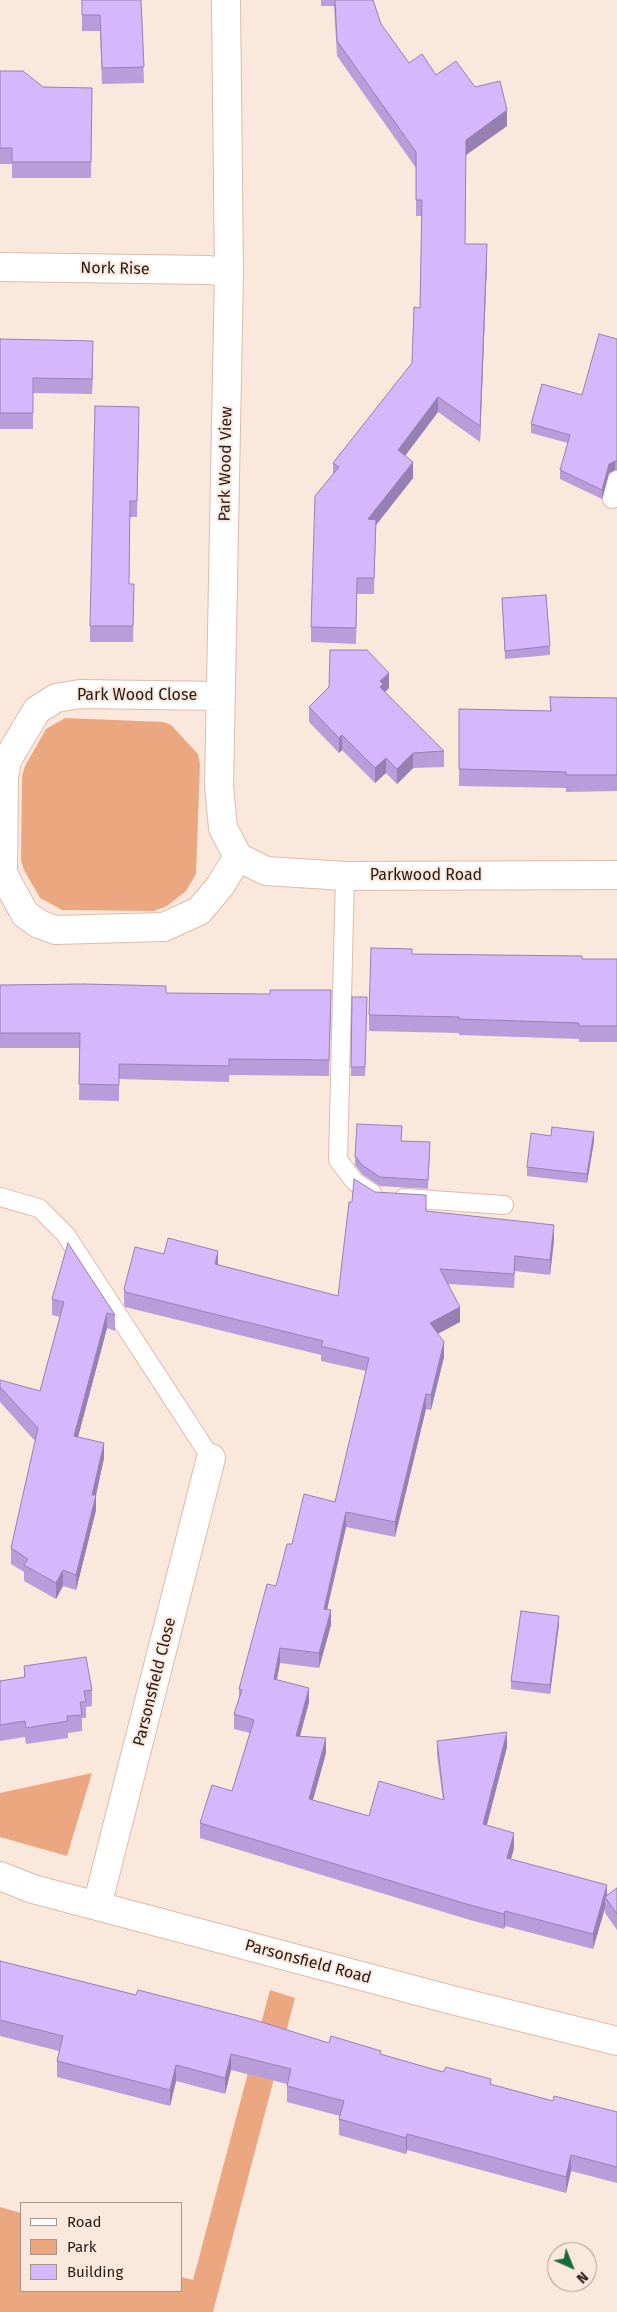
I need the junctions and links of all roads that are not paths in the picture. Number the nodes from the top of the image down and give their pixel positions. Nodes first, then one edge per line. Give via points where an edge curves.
1 (226, 0) edge
2 (0, 267) edge
3 (229, 273) junction
4 (617, 480) edge
5 (612, 499) dead end
6 (221, 696) junction
7 (238, 857) junction
8 (617, 874) edge
9 (345, 876) junction
10 (0, 1197) edge
11 (504, 1205) dead end
12 (211, 1458) joint
13 (0, 1876) edge
14 (98, 1906) junction
15 (617, 2041) edge

1 - 3 street, Park Wood View
2 - 3 street, Nork Rise via 210,270
3 - 6 street, Park Wood View
4 - 5 lane
6 - 7 street, Park Wood View via 219,786 223,828
6 - 7 street, Park Wood Close via 80,694 56,698 37,710 7,760 3,874 25,914 55,930 164,927 199,912
7 - 9 street, Parkwood Road via 266,871
8 - 9 street, Parkwood Road
9 - 11 lane via 338,1160 355,1182 376,1196
10 - 12 lane via 39,1208 66,1235
12 - 14 street, Parsonsfield Close
13 - 14 street, Parsonsfield Road via 33,1889
14 - 15 street, Parsonsfield Road

